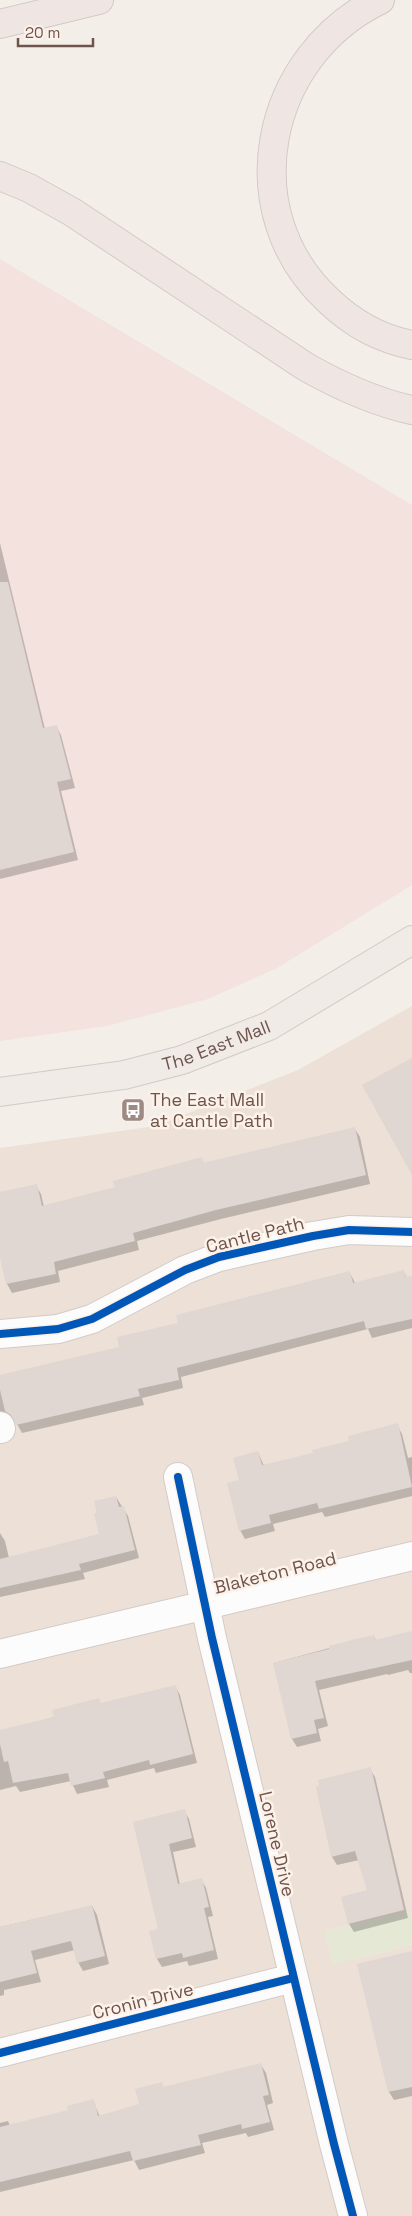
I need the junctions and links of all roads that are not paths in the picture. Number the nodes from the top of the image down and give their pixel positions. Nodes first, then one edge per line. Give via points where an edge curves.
1 (99, 0) edge
2 (380, 0) edge
3 (0, 24) edge
4 (0, 176) edge
5 (412, 345) edge
6 (412, 410) edge
7 (410, 944) edge
8 (0, 1092) edge
9 (412, 1232) edge
10 (0, 1334) edge
11 (178, 1477) dead end
12 (412, 1556) edge
13 (204, 1606) junction
14 (0, 1654) edge
15 (293, 1978) junction
16 (0, 2052) edge
17 (353, 2216) edge

1 - 3 highway
2 - 5 highway via 335,30 290,90 278,118 273,144 270,167 272,191 278,224 286,244 320,293 345,316 377,333
4 - 6 highway via 30,188 72,212 306,367 379,402
7 - 8 main road, The East Mall via 269,1026 182,1060 124,1075
9 - 10 street, Cantle Path via 349,1230 219,1258 185,1270 92,1319 58,1328
11 - 13 street, Lorene Drive
12 - 13 street, Blaketon Road
13 - 14 street, Blaketon Road
13 - 15 street, Lorene Drive
15 - 16 street, Cronin Drive
15 - 17 street, Lorene Drive

